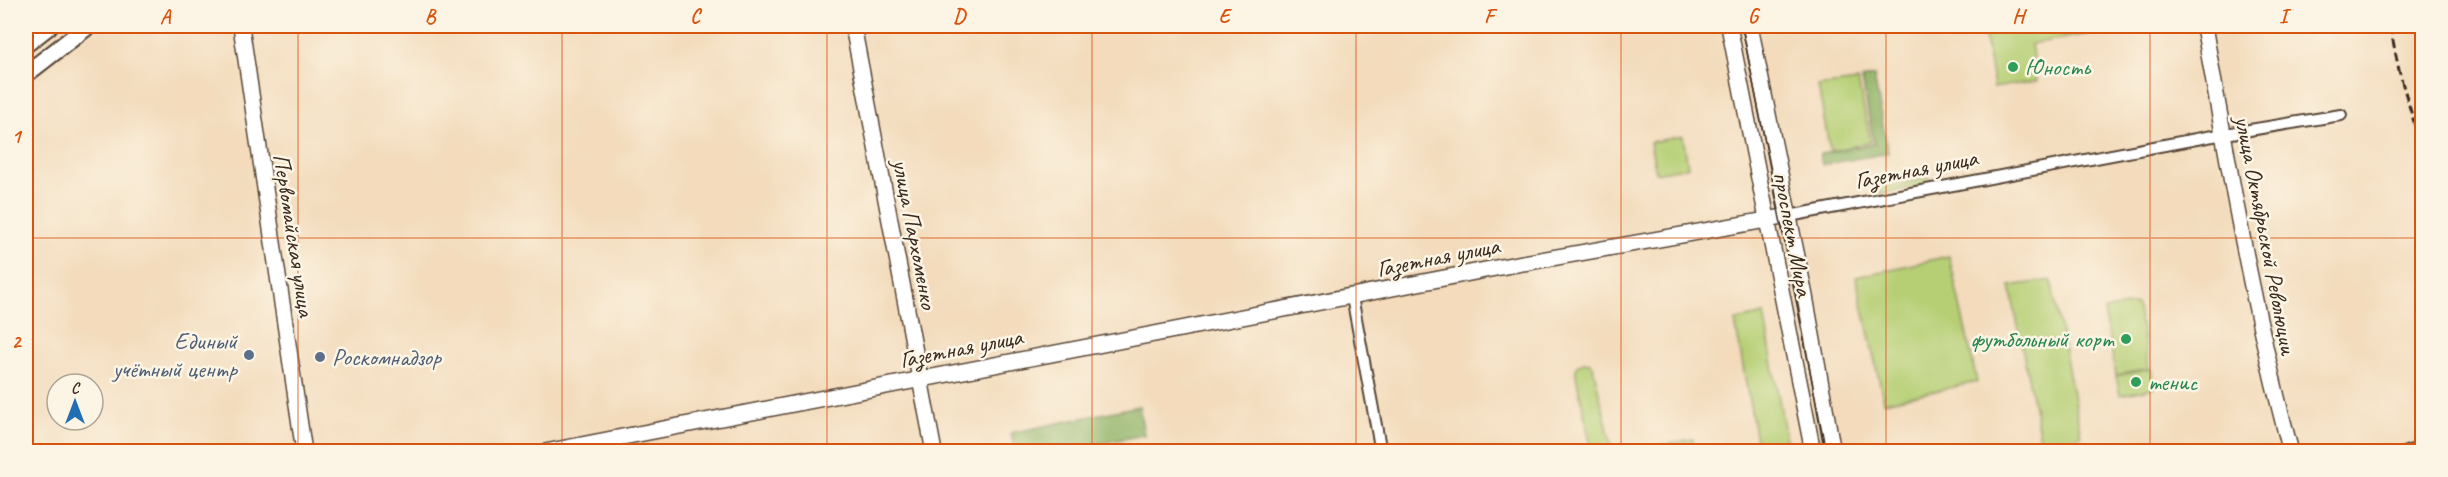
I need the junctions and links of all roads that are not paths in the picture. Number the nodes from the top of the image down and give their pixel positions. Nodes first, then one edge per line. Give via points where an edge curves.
1 (49, 26) edge
2 (88, 26) edge
3 (241, 26) edge
4 (853, 26) edge
5 (1729, 26) edge
6 (1750, 26) edge
7 (2204, 26) edge
8 (26, 44) edge
9 (26, 74) edge
10 (2341, 115) dead end
11 (2222, 134) junction
12 (1789, 216) junction
13 (1766, 220) junction
14 (1352, 297) junction
15 (919, 379) junction
16 (2422, 447) edge
17 (304, 452) edge
18 (545, 452) edge
19 (934, 452) edge
20 (1381, 452) edge
21 (1813, 452) edge
22 (1833, 452) edge
23 (2291, 452) edge
24 (2406, 452) edge

1 - 8 main road
2 - 9 main road
3 - 17 main road, Первомайская улица
4 - 15 main road, улица Пархоменко
5 - 13 main road, проспект Мира
6 - 12 main road, проспект Мира
7 - 11 main road, улица Октябрьской Революции
10 - 11 street, Газетная улица
11 - 12 street, Газетная улица
11 - 23 main road, улица Октябрьской Революции via 2243,249
12 - 13 main road, Газетная улица
12 - 22 main road, проспект Мира
13 - 14 main road, Газетная улица
13 - 21 main road, проспект Мира
14 - 15 main road, Газетная улица
14 - 20 street
15 - 18 main road, Газетная улица
15 - 19 main road, улица Пархоменко
16 - 24 street

